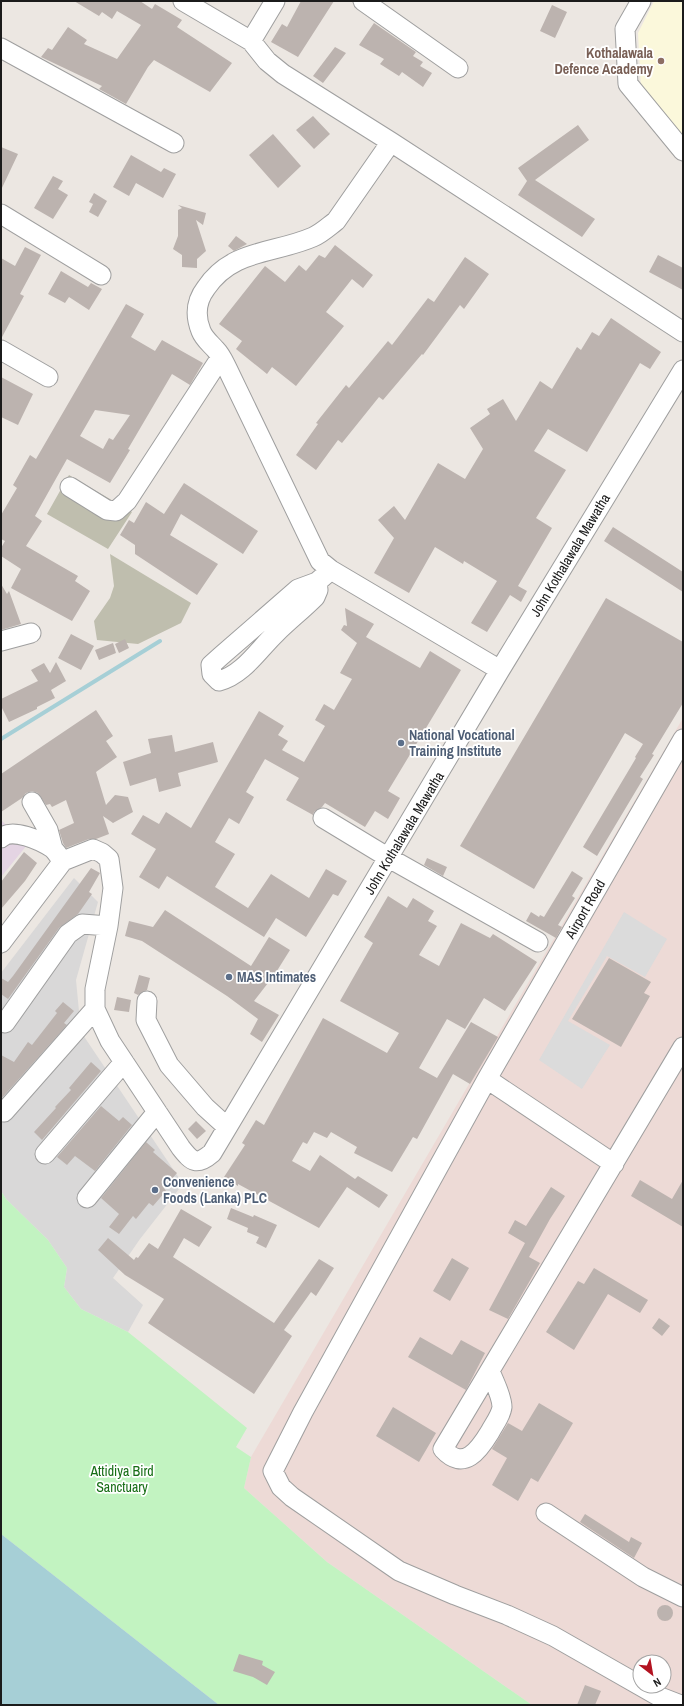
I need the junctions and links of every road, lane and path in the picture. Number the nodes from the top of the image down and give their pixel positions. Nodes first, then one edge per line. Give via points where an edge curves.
1 (183, 1) edge
2 (275, 1) edge
3 (363, 1) edge
4 (641, 1) edge
5 (251, 41) junction
6 (1, 48) edge
7 (458, 68) dead end
8 (391, 142) junction
9 (174, 143) dead end
10 (683, 151) edge
11 (1, 214) edge
12 (101, 275) dead end
13 (683, 332) edge
14 (1, 350) edge
15 (221, 357) junction
16 (683, 370) edge
17 (48, 377) dead end
18 (70, 487) dead end
19 (324, 576) junction
20 (31, 633) dead end
21 (1, 641) edge
22 (500, 670) junction
23 (683, 739) edge
24 (32, 802) dead end
25 (323, 818) dead end
26 (1, 838) edge
27 (58, 855) junction
28 (389, 858) junction
29 (108, 926) junction
30 (538, 942) dead end
31 (1, 943) edge
32 (147, 1001) dead end
33 (95, 1009) junction
34 (5, 1024) dead end
35 (683, 1047) edge
36 (124, 1062) junction
37 (487, 1079) junction
38 (4, 1112) dead end
39 (157, 1112) junction
40 (227, 1127) junction
41 (45, 1154) dead end
42 (614, 1164) junction
43 (87, 1198) dead end
44 (490, 1371) dead end
45 (546, 1513) dead end
46 (683, 1597) edge
47 (681, 1705) edge

1 - 5 street
2 - 5 street
3 - 7 street
4 - 10 street via 625,29 628,84
5 - 8 street via 267,61 283,74
6 - 9 street
8 - 13 street
8 - 15 street via 336,222 323,232 239,259 225,266 212,279 201,294 197,319 201,332
11 - 12 street
14 - 17 street
15 - 18 street via 126,501 116,511 106,510
15 - 19 street via 320,561
16 - 22 street, John Kothalawala Mawatha
19 - 19 street via 298,589 227,651 211,665 212,674 219,681 229,678 249,661 315,597
19 - 22 street
20 - 21 street
22 - 28 street, John Kothalawala Mawatha
23 - 37 street, Airport Road
24 - 27 street via 48,830
25 - 28 street
26 - 27 street via 10,833 20,834
27 - 29 street via 93,849 109,859 114,888
27 - 31 street
28 - 30 street
28 - 40 street, John Kothalawala Mawatha
29 - 33 street via 95,989
29 - 34 street via 82,924 68,934
32 - 40 street via 146,1020 169,1065 205,1108
33 - 36 street
33 - 38 street
35 - 42 street
36 - 39 street
36 - 41 street
37 - 42 street
37 - 47 street, Airport Road via 273,1471 281,1487 292,1497 399,1571 553,1636 660,1697
39 - 40 street, John Kothalawala Mawatha via 181,1148 195,1161 201,1161 212,1153
39 - 43 street
42 - 44 street
45 - 46 street via 643,1577

